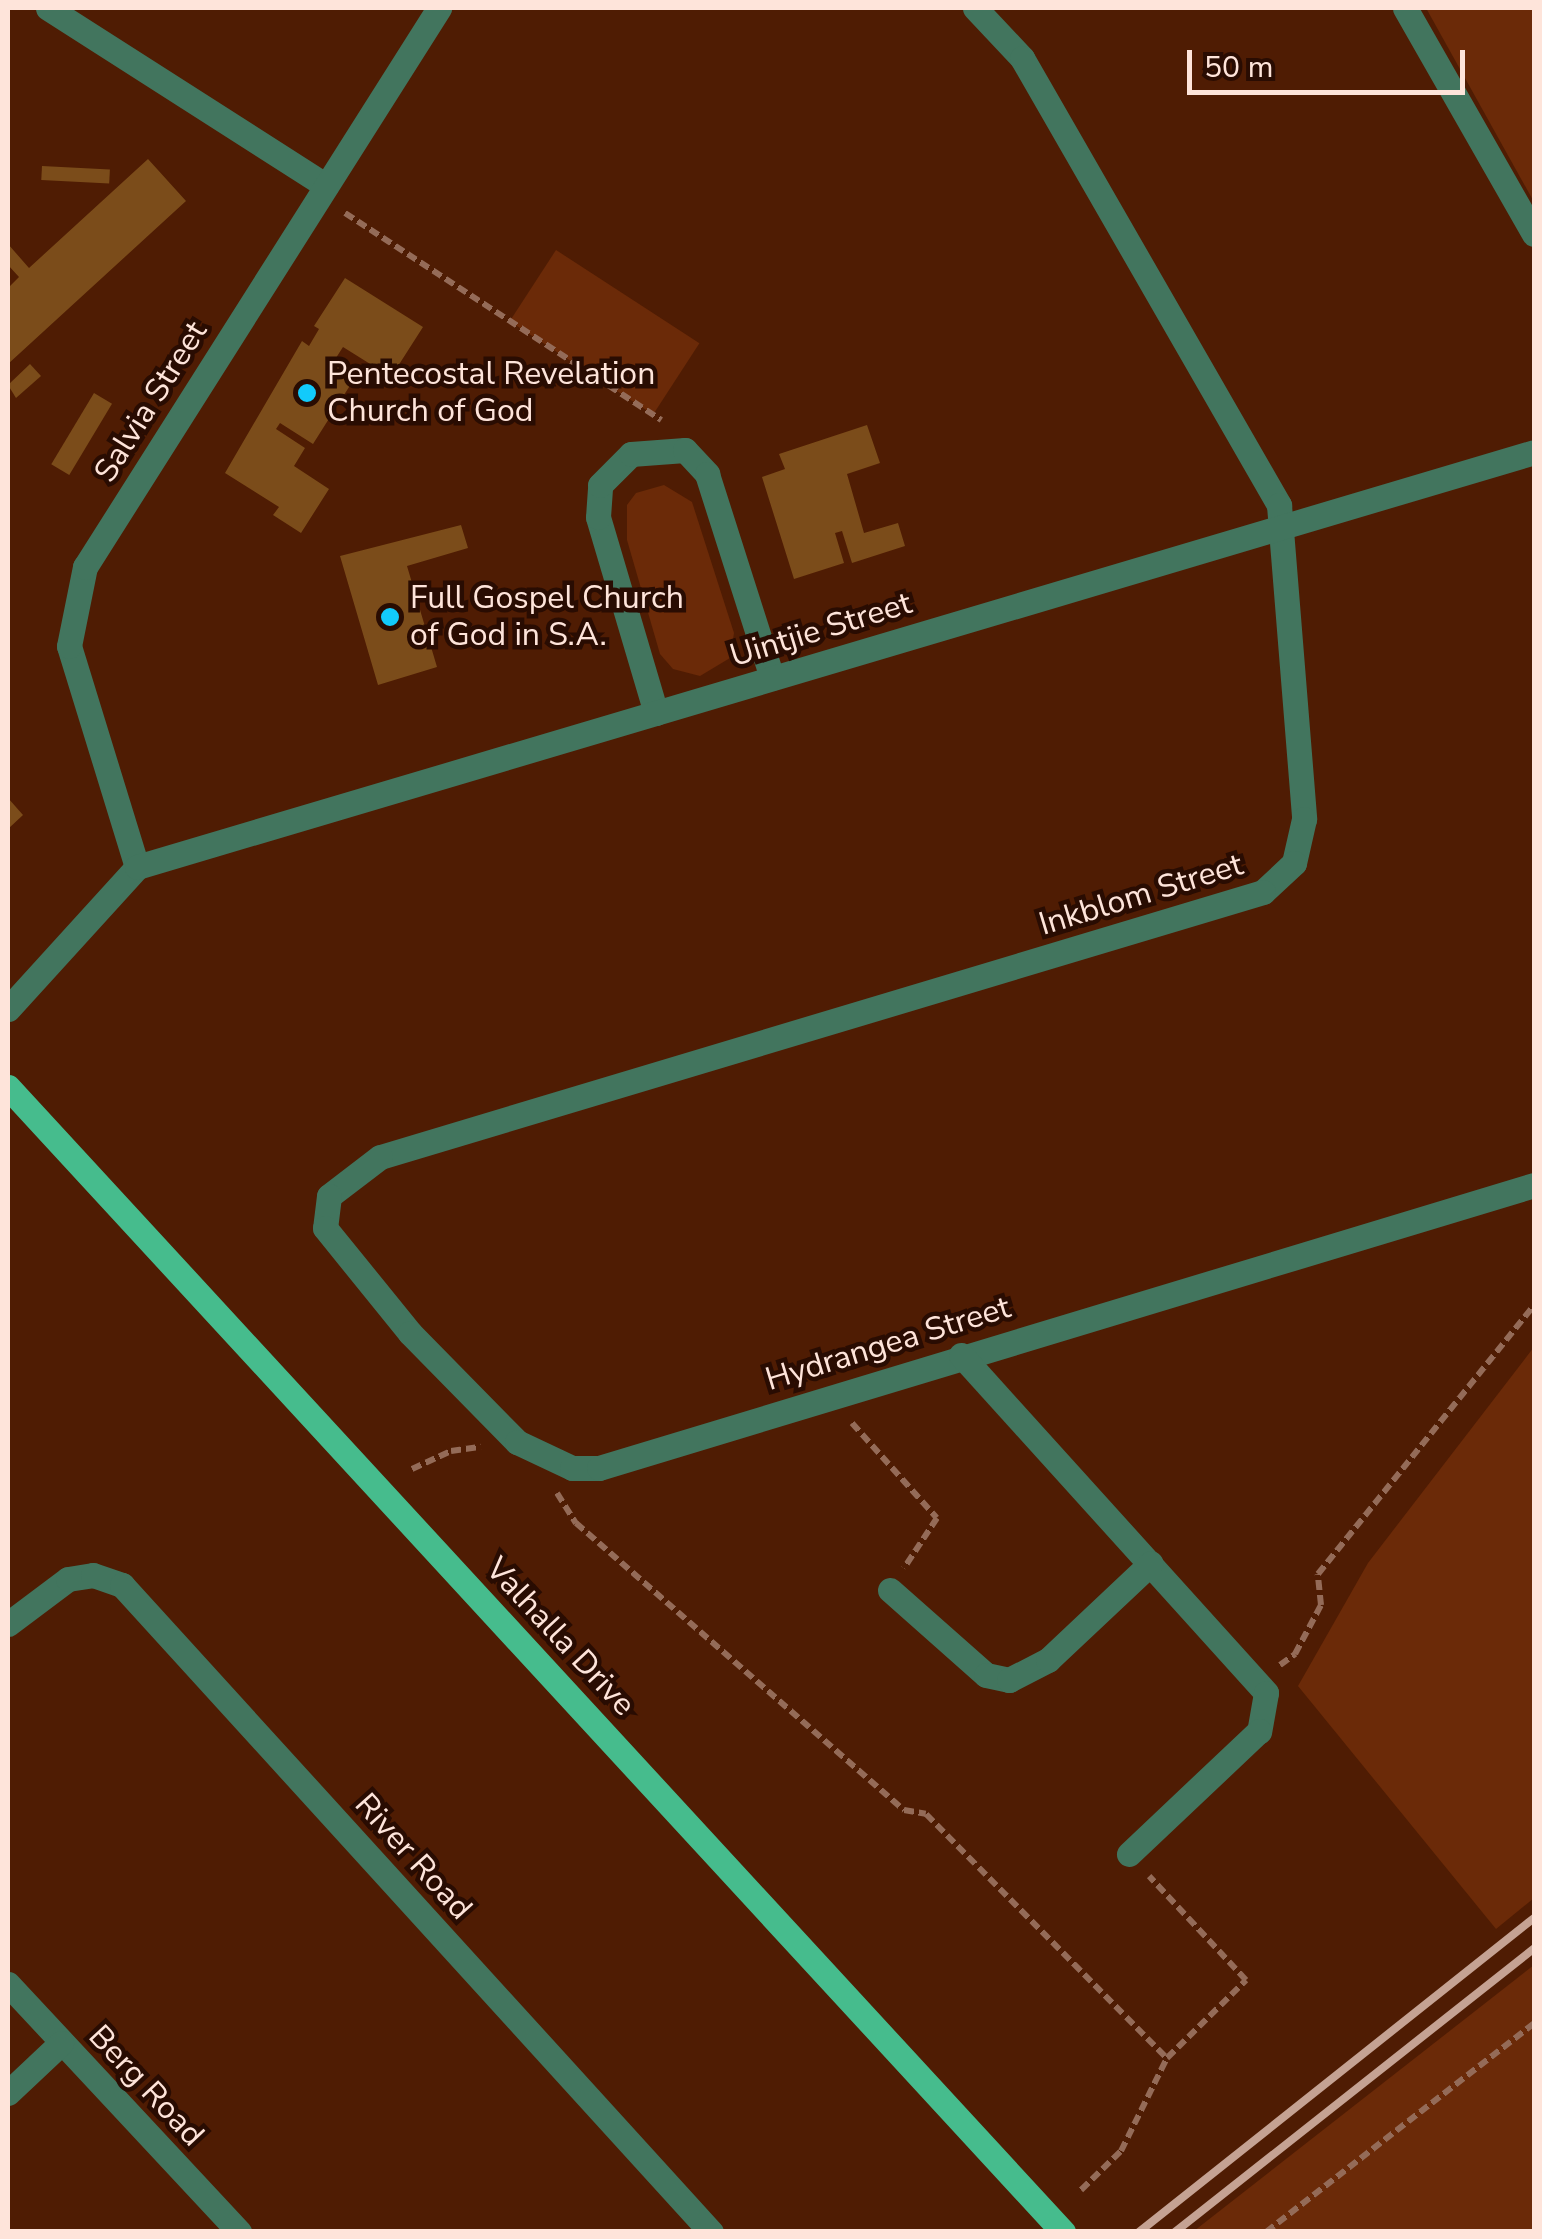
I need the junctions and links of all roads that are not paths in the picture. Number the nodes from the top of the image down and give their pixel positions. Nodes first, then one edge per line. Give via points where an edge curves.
1 (48, 8) edge
2 (439, 8) edge
3 (975, 8) edge
4 (1405, 8) edge
5 (323, 191) junction
6 (1534, 234) edge
7 (1534, 452) edge
8 (1282, 527) junction
9 (772, 678) junction
10 (656, 713) junction
11 (137, 867) junction
12 (8, 1010) edge
13 (12, 1103) edge
14 (1534, 1186) edge
15 (338, 1249) joint
16 (960, 1355) junction
17 (1151, 1563) junction
18 (890, 1590) road end
19 (8, 1624) edge
20 (1129, 1854) road end
21 (8, 1984) edge
22 (61, 2044) junction
23 (8, 2093) edge
24 (239, 2232) edge
25 (710, 2232) edge
26 (1063, 2232) edge

1 - 5 street
2 - 5 street, Salvia Street
3 - 8 street, Inkblom Street via 1022,58 1279,504
4 - 6 street
5 - 11 street, Salvia Street via 85,568 72,608 69,646
7 - 8 street, Uintjie Street
8 - 9 street, Uintjie Street
8 - 15 street, Inkblom Street via 1304,819 1285,879 1263,892 380,1158 330,1196 325,1228
9 - 10 street, Uintjie Street
9 - 10 street via 707,474 685,450 630,454 609,470 597,500
10 - 11 street, Uintjie Street
11 - 12 street
13 - 26 main road, Valhalla Drive
14 - 16 street, Hydrangea Street
15 - 16 street, Hydrangea Street via 517,1442 572,1468 600,1468
16 - 17 street
17 - 18 street via 1058,1652 1009,1680 986,1675
17 - 20 street via 1266,1692 1259,1731
19 - 25 street, River Road via 47,1589 93,1575 122,1585
21 - 22 street, Berg Road
22 - 23 street
22 - 24 street, Berg Road

